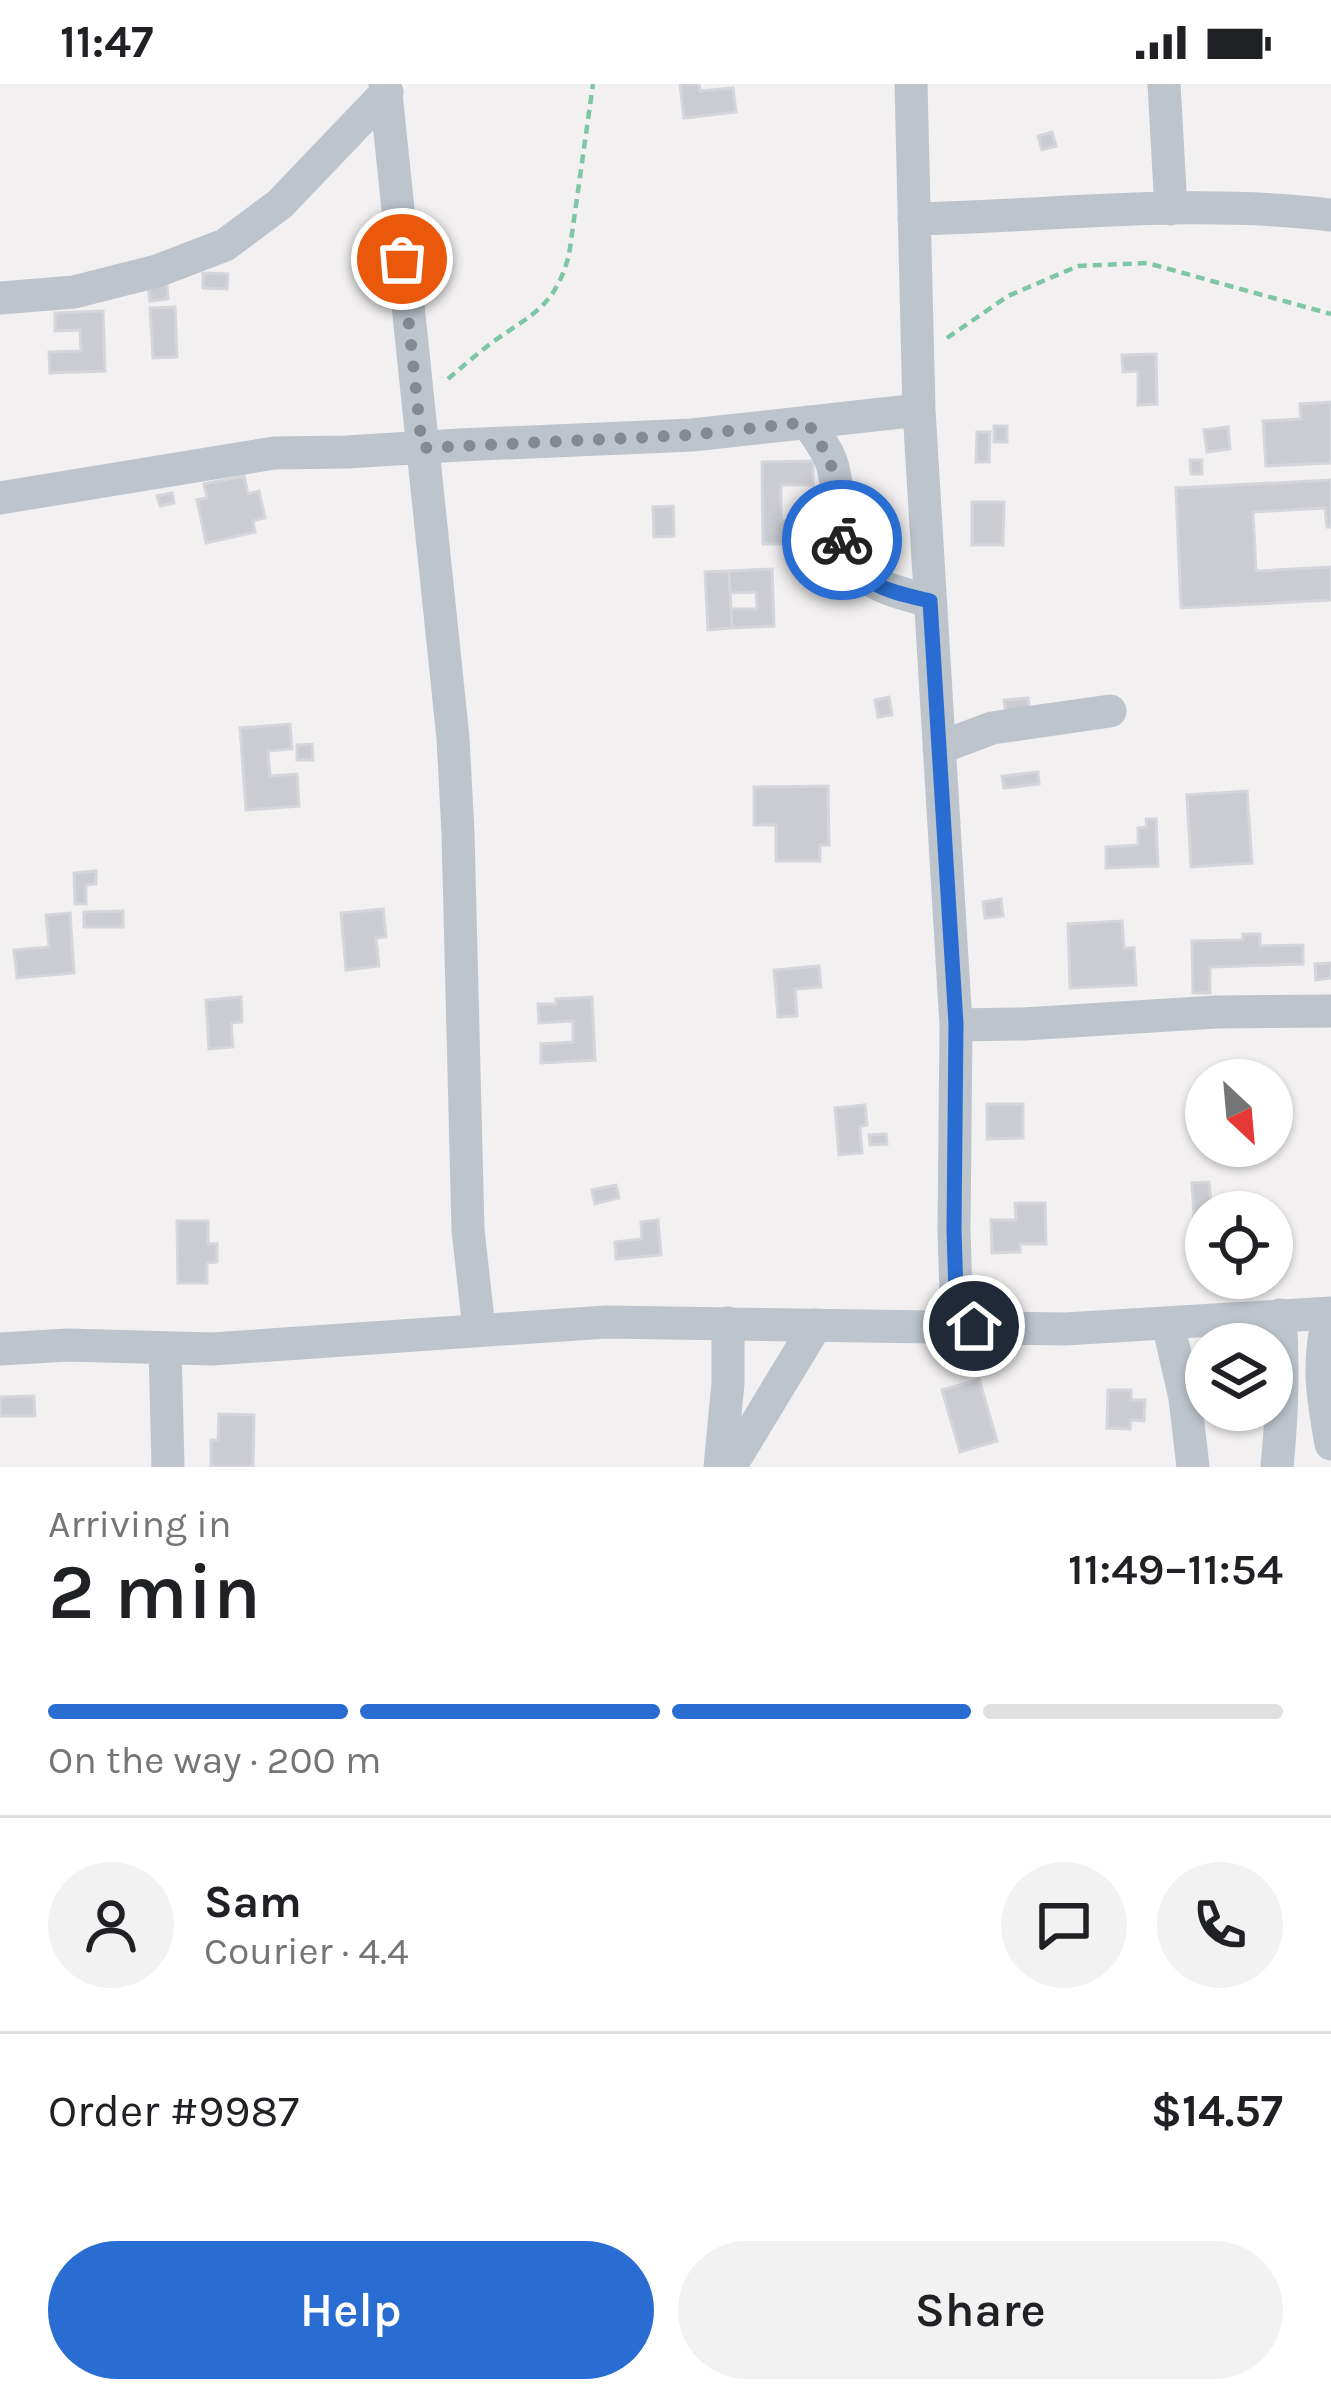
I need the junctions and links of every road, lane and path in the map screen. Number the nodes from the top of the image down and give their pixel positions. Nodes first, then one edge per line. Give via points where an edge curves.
1 (593, 84) edge
2 (911, 84) edge
3 (1164, 84) edge
4 (386, 88) edge
5 (1171, 209) junction
6 (1331, 215) edge
7 (914, 219) junction
8 (0, 298) edge
9 (1331, 314) edge
10 (917, 358) junction
11 (417, 408) junction
12 (919, 410) junction
13 (807, 422) junction
14 (422, 448) junction
15 (0, 498) edge
16 (930, 601) junction
17 (1110, 711) dead end
18 (939, 748) junction
19 (1331, 1011) edge
20 (956, 1024) junction
21 (1330, 1313) edge
22 (1280, 1315) junction
23 (728, 1323) junction
24 (1168, 1323) junction
25 (816, 1324) junction
26 (957, 1326) junction
27 (478, 1329) junction
28 (164, 1348) junction
29 (0, 1349) edge
30 (1331, 1444) edge
31 (168, 1467) edge
32 (720, 1467) edge
33 (730, 1467) edge
34 (1193, 1467) edge
35 (1277, 1467) edge

1 - 11 path via 562,280 534,316
2 - 7 street
3 - 5 street
4 - 8 street via 280,204 225,245 74,292
4 - 11 street
5 - 6 street
5 - 7 street
7 - 10 street
9 - 10 path via 1147,263 1078,266 1008,296
10 - 12 street
11 - 14 street
12 - 13 street
12 - 16 street
13 - 14 street
13 - 16 street via 828,455 853,566 891,592
14 - 15 street via 274,453
14 - 27 street via 454,738 467,1230
16 - 18 street
17 - 18 street via 992,728
18 - 20 street
19 - 20 street
20 - 26 street
21 - 22 street
21 - 30 street via 1319,1370
22 - 24 street
22 - 35 street
23 - 25 street
23 - 27 street
23 - 32 street
24 - 26 street
24 - 34 street
25 - 26 street
25 - 33 street
27 - 28 street
28 - 29 street
28 - 31 street

